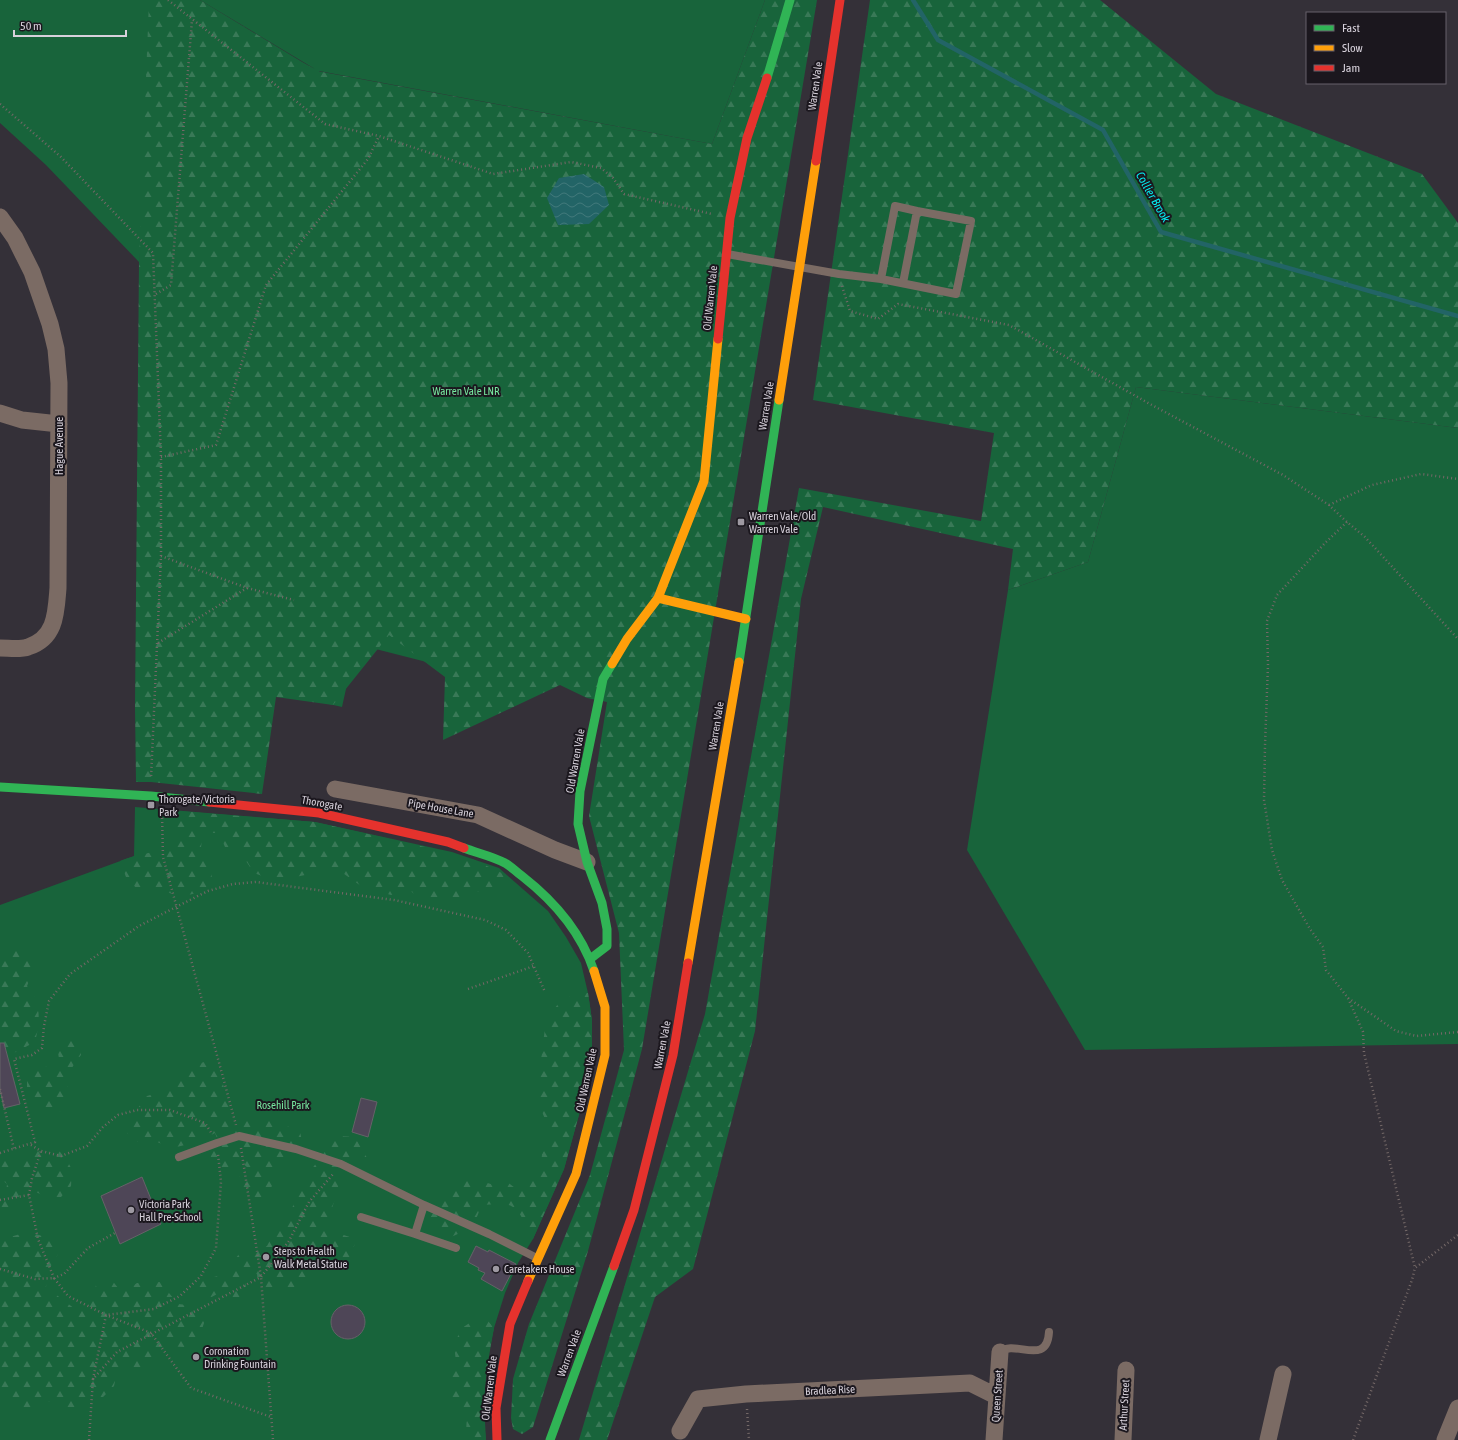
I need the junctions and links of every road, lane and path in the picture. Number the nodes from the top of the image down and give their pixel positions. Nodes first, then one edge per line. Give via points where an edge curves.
1 (168, 0) edge
2 (790, 0) edge
3 (840, 0) edge
4 (192, 20) junction
5 (0, 104) edge
6 (379, 136) junction
7 (917, 211) junction
8 (0, 216) edge
9 (730, 218) junction
10 (727, 254) junction
11 (839, 274) junction
12 (881, 279) junction
13 (903, 283) junction
14 (156, 294) junction
15 (0, 413) edge
16 (58, 424) junction
17 (161, 457) junction
18 (1458, 479) edge
19 (1329, 505) junction
20 (1347, 522) junction
21 (161, 556) junction
22 (247, 588) junction
23 (658, 598) junction
24 (294, 600) dead end
25 (746, 619) junction
26 (1458, 639) edge
27 (157, 643) junction
28 (0, 648) edge
29 (0, 787) edge
30 (334, 789) dead end
31 (151, 796) junction
32 (162, 798) junction
33 (587, 862) junction
34 (176, 906) junction
35 (590, 959) junction
36 (534, 966) junction
37 (468, 988) dead end
38 (545, 992) dead end
39 (1348, 998) junction
40 (1458, 1032) edge
41 (0, 1089) edge
42 (240, 1136) junction
43 (217, 1142) junction
44 (30, 1144) junction
45 (14, 1149) junction
46 (41, 1151) junction
47 (0, 1153) edge
48 (179, 1157) dead end
49 (341, 1164) junction
50 (29, 1195) junction
51 (0, 1200) edge
52 (424, 1205) junction
53 (361, 1217) dead end
54 (116, 1232) dead end
55 (415, 1234) junction
56 (1458, 1235) edge
57 (456, 1248) dead end
58 (537, 1259) junction
59 (1415, 1268) junction
60 (0, 1269) edge
61 (261, 1277) junction
62 (54, 1278) junction
63 (106, 1315) junction
64 (1049, 1332) dead end
65 (152, 1334) junction
66 (1000, 1352) joint
67 (1126, 1370) dead end
68 (1282, 1374) dead end
69 (93, 1379) junction
70 (746, 1394) junction
71 (996, 1396) junction
72 (1458, 1408) edge
73 (271, 1417) junction
74 (680, 1431) dead end
75 (89, 1440) edge
76 (273, 1440) edge
77 (497, 1440) edge
78 (550, 1440) edge
79 (749, 1440) edge
80 (994, 1440) edge
81 (1123, 1440) edge
82 (1268, 1440) edge
83 (1353, 1440) edge
84 (1445, 1440) edge

1 - 4 path
2 - 9 street, Old Warren Vale via 747,138
3 - 25 street, Warren Vale
4 - 6 path via 325,124
4 - 14 path via 171,285
5 - 14 path via 61,157 153,254
6 - 9 path via 493,174 570,162 601,168 614,178 624,194
6 - 17 path via 368,159 266,285 216,445
7 - 12 lane via 895,206
7 - 13 lane
7 - 13 lane via 970,221 968,236 956,294
8 - 16 street, Hague Avenue via 15,238 32,272 50,324 56,349 59,383
9 - 10 street, Old Warren Vale
10 - 11 lane
10 - 23 street, Old Warren Vale via 704,481
11 - 12 lane
11 - 19 path via 850,311 878,319 898,304 1009,324 1150,404 1283,475
12 - 13 lane
14 - 17 path
15 - 16 street via 22,420
16 - 28 street, Hague Avenue via 57,610 44,640 27,648
17 - 21 path
18 - 19 path via 1421,474 1372,485
19 - 20 path
20 - 26 path via 1365,537
20 - 39 path via 1277,595 1267,621 1264,800 1272,850 1282,880 1322,947 1326,970
21 - 22 path
21 - 27 path
22 - 24 path
22 - 27 path
23 - 25 street
23 - 33 street, Old Warren Vale via 627,639 603,679 580,791 578,824
25 - 78 street, Warren Vale via 673,1055 634,1210
27 - 31 path
29 - 31 street, Thorogate
30 - 33 street, Pipe House Lane via 478,815
31 - 32 street, Thorogate
32 - 34 path via 164,857
32 - 35 street, Thorogate via 319,813 448,842 505,863 557,908 576,932
33 - 35 street, Old Warren Vale via 602,903 607,929 607,946
34 - 36 path via 208,891 233,884 256,882 394,900 485,920 506,930 528,953
34 - 42 path
34 - 44 path via 138,926 70,974 49,1001 42,1048 32,1055 14,1058 35,1142
35 - 58 street, Old Warren Vale via 605,1008 605,1055 576,1174
36 - 37 path
36 - 38 path
39 - 40 path via 1396,1031 1416,1036
39 - 59 path via 1363,1032 1364,1053
41 - 45 path
42 - 43 lane
42 - 49 lane via 296,1149
42 - 61 path
43 - 46 path via 205,1123 170,1110 137,1110 118,1115 103,1127 87,1146 61,1156
43 - 48 lane
43 - 63 path via 221,1182 216,1248 201,1276 180,1296 154,1309
44 - 45 path
44 - 46 path
45 - 47 path
46 - 50 path
49 - 52 lane
49 - 61 path via 309,1202 289,1241
50 - 51 path
50 - 62 path via 38,1239
52 - 55 lane
52 - 58 lane
53 - 55 lane
54 - 62 path via 88,1248 64,1274
55 - 57 lane
56 - 59 path
58 - 77 street, Old Warren Vale via 510,1324 496,1408
59 - 83 path
60 - 62 path via 35,1279
61 - 65 path
61 - 73 path
62 - 63 path via 68,1296
63 - 65 path
63 - 69 path
64 - 66 lane via 1043,1348 1006,1349
65 - 69 path via 117,1352
65 - 73 path via 191,1388
66 - 71 street, Queen Street
67 - 81 street, Arthur Street
68 - 82 street
69 - 75 path
70 - 71 street, Bradlea Rise via 970,1383
70 - 74 street, Bradlea Rise via 698,1398
70 - 79 path
71 - 80 street, Queen Street
72 - 84 street
73 - 76 path

